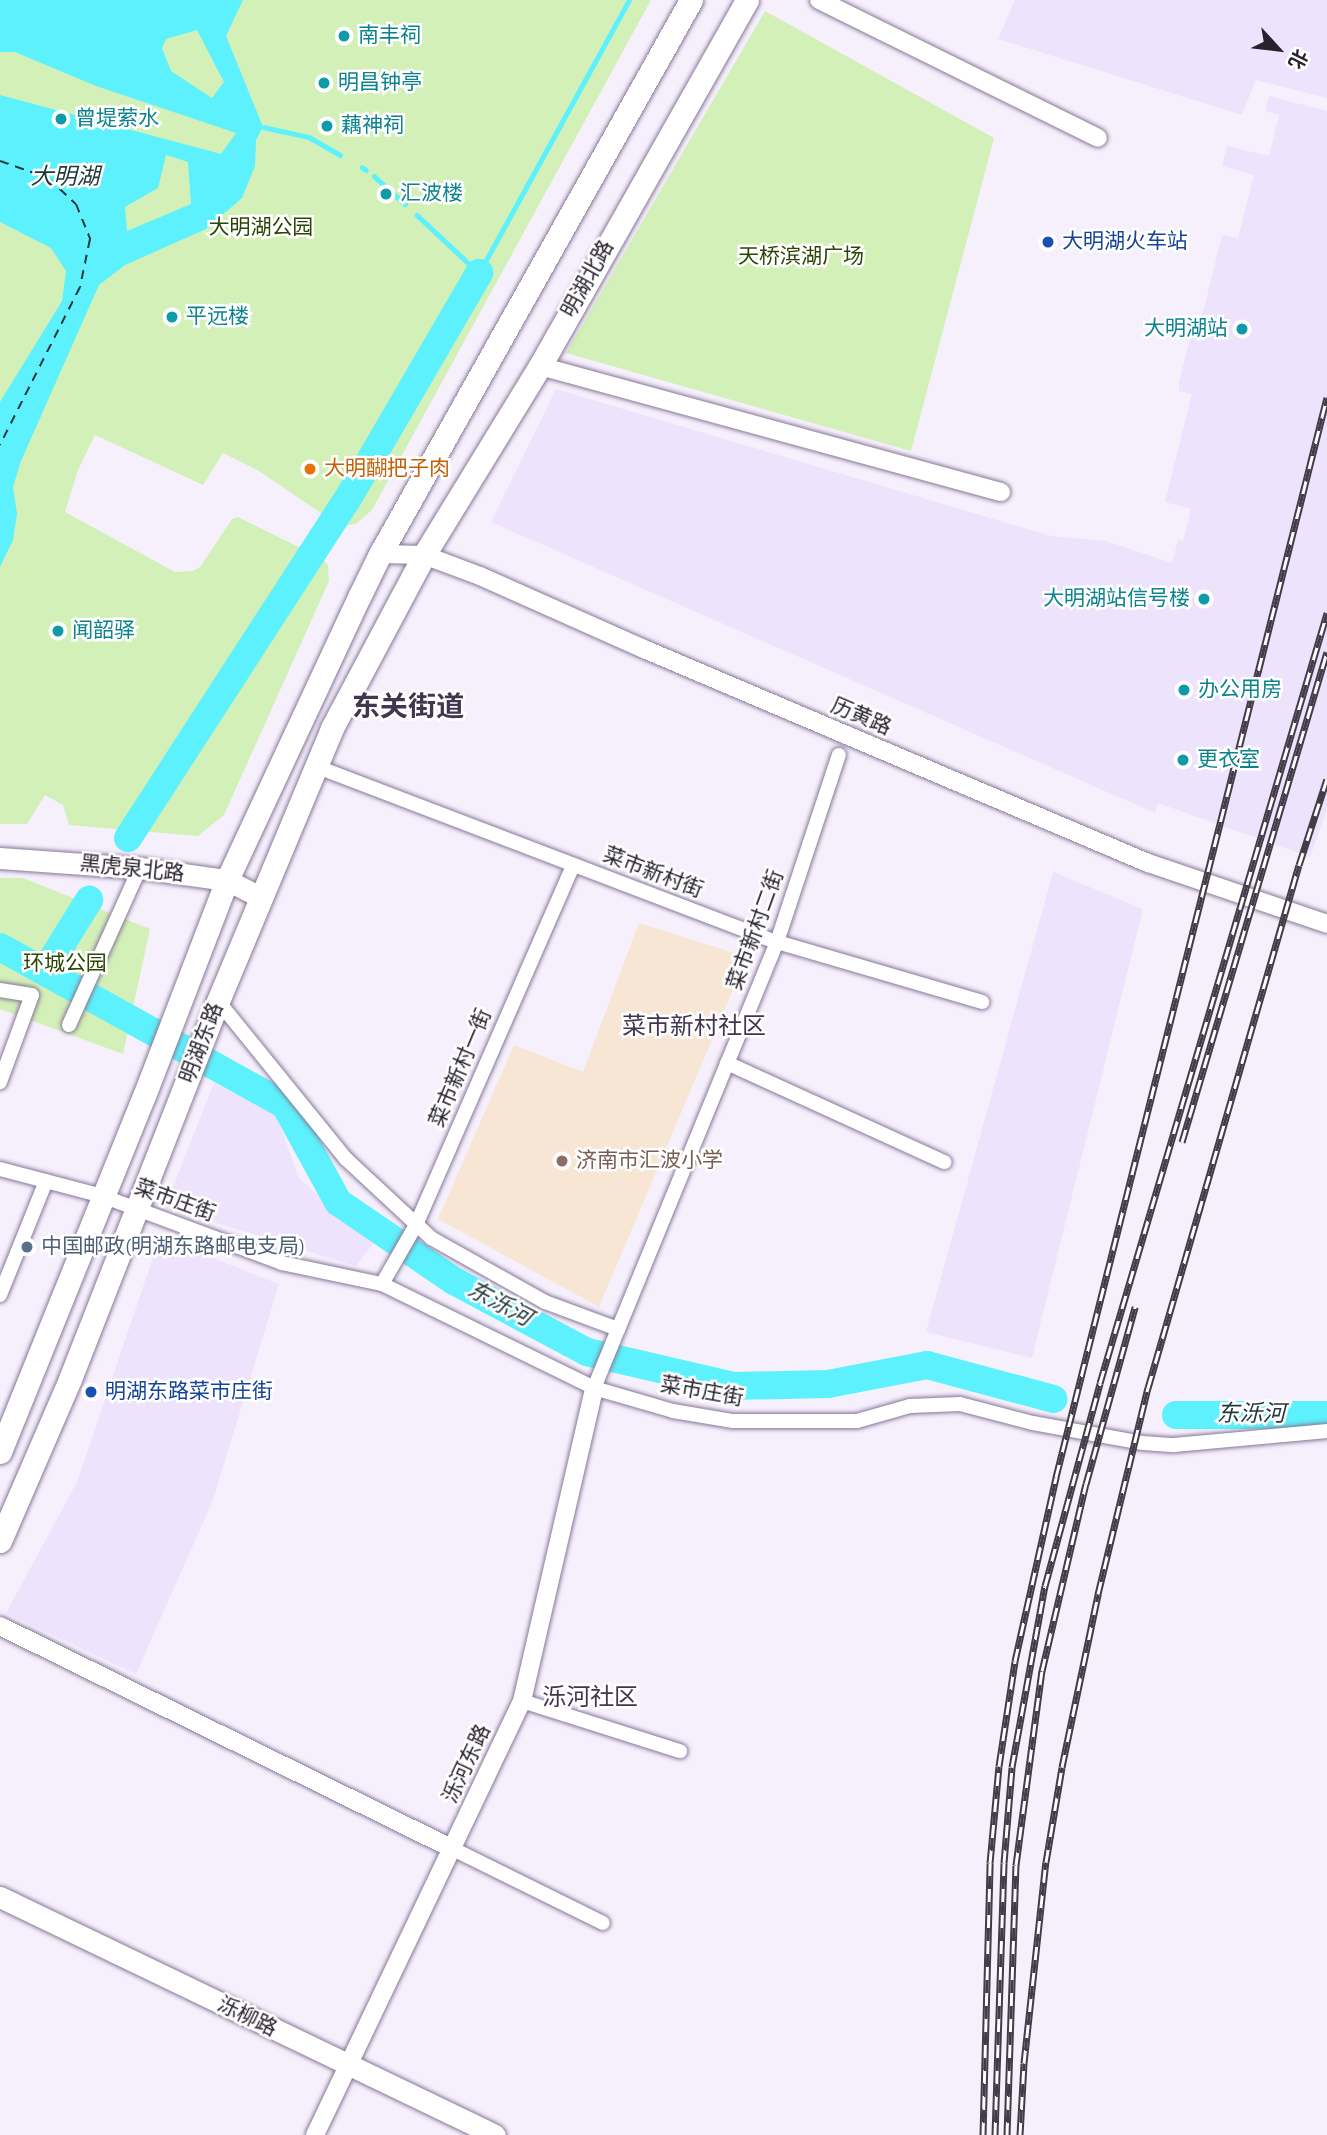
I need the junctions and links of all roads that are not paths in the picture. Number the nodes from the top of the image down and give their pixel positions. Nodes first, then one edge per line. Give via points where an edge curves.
1 (691, 0) edge
2 (747, 0) edge
3 (819, 0) edge
4 (1098, 138) dead end
5 (540, 366) junction
6 (1001, 492) dead end
7 (380, 554) junction
8 (424, 555) junction
9 (839, 755) dead end
10 (315, 766) junction
11 (0, 858) edge
12 (573, 865) junction
13 (140, 868) junction
14 (227, 880) junction
15 (260, 897) junction
16 (1327, 924) edge
17 (777, 942) junction
18 (0, 990) edge
19 (218, 1002) junction
20 (982, 1002) dead end
21 (69, 1025) dead end
22 (727, 1063) junction
23 (0, 1082) edge
24 (943, 1161) dead end
25 (0, 1169) edge
26 (46, 1181) junction
27 (102, 1196) junction
28 (137, 1209) junction
29 (414, 1228) junction
30 (385, 1278) junction
31 (0, 1295) edge
32 (618, 1329) junction
33 (594, 1388) junction
34 (1327, 1431) edge
35 (0, 1452) edge
36 (0, 1542) edge
37 (0, 1626) edge
38 (522, 1701) junction
39 (680, 1751) dead end
40 (453, 1849) junction
41 (0, 1897) edge
42 (604, 1923) dead end
43 (347, 2066) junction
44 (315, 2135) edge
45 (495, 2135) edge

1 - 7 main road
2 - 5 main road, 明湖北路
3 - 4 street
5 - 6 street
5 - 8 main road, 明湖北路
7 - 8 street, 历黄路
7 - 14 main road, 明湖东路
8 - 10 main road, 明湖东路
8 - 16 street, 历黄路 via 516,590 1148,863
9 - 17 street, 菜市新村二街
10 - 12 street, 菜市新村街
10 - 15 main road, 明湖东路
11 - 13 main road, 黑虎泉北路
12 - 17 street, 菜市新村街
12 - 29 street, 菜市新村一街
13 - 14 main road, 黑虎泉北路
13 - 21 street
14 - 15 main road, 黑虎泉北路
14 - 27 main road, 明湖东路
15 - 19 main road, 明湖东路
17 - 20 street, 菜市新村街
17 - 22 street, 菜市新村二街
18 - 23 street via 32,995
19 - 28 main road, 明湖东路
19 - 29 street via 346,1159
22 - 24 street
22 - 32 street, 菜市新村二街
25 - 26 street, 菜市庄街
26 - 27 street, 菜市庄街
26 - 31 street
27 - 28 street, 菜市庄街
27 - 35 main road, 明湖东路
28 - 30 street, 菜市庄街 via 282,1263
28 - 36 main road, 明湖东路
29 - 30 street, 菜市新村一街
29 - 32 street via 545,1302
30 - 33 street, 菜市庄街
32 - 33 street, 菜市新村二街
33 - 34 street, 菜市庄街 via 673,1411 733,1422 857,1422 910,1406 960,1404 1143,1443 1174,1445
33 - 38 street, 泺河东路
37 - 40 street
38 - 39 street
38 - 40 street, 泺河东路
40 - 42 street
40 - 43 street, 泺河东路
41 - 43 main road, 泺柳路
43 - 44 street, 泺河东路
43 - 45 main road, 泺柳路

